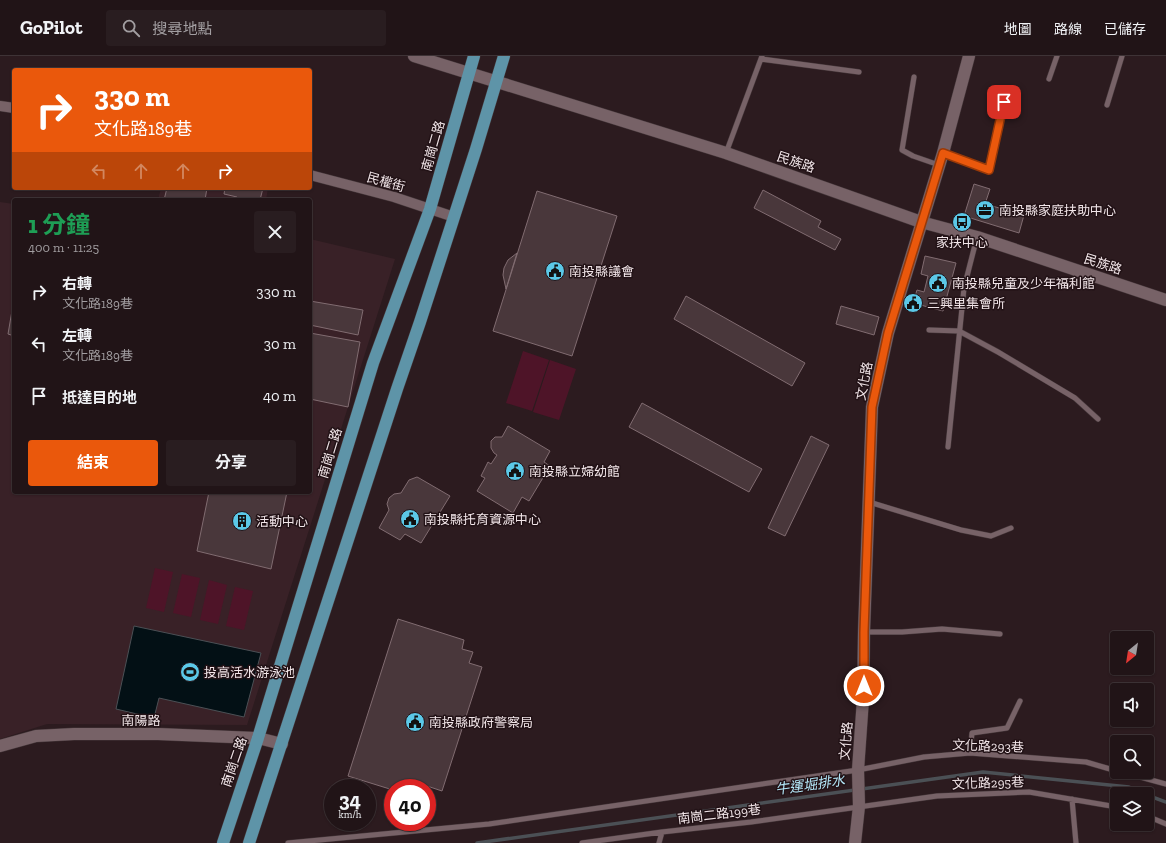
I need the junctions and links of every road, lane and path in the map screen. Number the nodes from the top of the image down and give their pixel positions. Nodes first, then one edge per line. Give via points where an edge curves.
1 (414, 56) edge
2 (474, 56) edge
3 (504, 56) edge
4 (969, 56) edge
5 (1057, 56) edge
6 (1122, 56) edge
7 (762, 58) edge
8 (859, 72) dead end
9 (469, 73) junction
10 (914, 77) dead end
11 (1049, 79) dead end
12 (497, 82) junction
13 (1007, 88) dead end
14 (1106, 105) dead end
15 (0, 106) edge
16 (12, 108) edge
17 (726, 153) junction
18 (943, 153) junction
19 (939, 165) junction
20 (312, 176) edge
21 (430, 209) junction
22 (454, 217) junction
23 (921, 222) junction
24 (977, 237) junction
25 (1166, 300) edge
26 (929, 330) dead end
27 (959, 331) junction
28 (1098, 420) dead end
29 (948, 447) dead end
30 (869, 502) junction
31 (1011, 528) dead end
32 (864, 632) junction
33 (1000, 634) dead end
34 (1020, 701) dead end
35 (258, 738) junction
36 (282, 744) junction
37 (0, 746) edge
38 (970, 753) junction
39 (1110, 769) edge
40 (858, 770) junction
41 (1148, 779) edge
42 (1166, 784) edge
43 (1072, 800) junction
44 (859, 806) junction
45 (1110, 806) edge
46 (1154, 819) edge
47 (1166, 824) edge
48 (662, 832) junction
49 (223, 843) edge
50 (250, 843) edge
51 (288, 843) edge
52 (584, 843) edge
53 (659, 843) edge
54 (855, 843) edge
55 (1076, 843) edge

1 - 9 street, 民族路
2 - 9 main road, 南崗二路
3 - 12 main road
4 - 18 street, 文化路
5 - 11 lane
6 - 14 lane
7 - 8 lane
7 - 17 lane
9 - 12 street, 民族路
9 - 21 main road, 南崗二路
10 - 19 lane via 902,150
12 - 17 street, 民族路
12 - 22 main road
13 - 18 lane via 989,170
15 - 16 street
17 - 23 street, 民族路
18 - 19 street, 文化路
19 - 23 street, 文化路
20 - 21 street, 民權街
21 - 22 street, 民權街
21 - 35 main road, 南崗二路 via 372,363
22 - 36 main road
23 - 24 street, 民族路
23 - 30 street, 文化路 via 888,333 872,407
24 - 25 street, 民族路
24 - 27 lane via 964,288
26 - 27 lane
27 - 28 lane via 1075,398
27 - 29 lane
30 - 31 lane via 961,530 991,536
30 - 32 street, 文化路
32 - 33 lane via 942,629
32 - 40 street, 文化路 via 864,699
34 - 38 lane via 1007,728 972,733
35 - 36 street, 南陽路
35 - 37 street, 南陽路 via 74,734 36,736
35 - 49 main road, 南崗二路
36 - 50 main road
38 - 39 lane, 文化路293巷 via 1086,762
38 - 40 lane, 文化路293巷 via 924,757
40 - 44 street, 文化路
40 - 51 lane, 文化路293巷 via 489,824
41 - 42 lane
43 - 44 lane, 文化路295巷 via 1029,792 937,796
43 - 45 lane, 文化路295巷
43 - 55 lane
44 - 48 lane, 南崗二路199巷
44 - 54 street
46 - 47 lane
48 - 52 lane, 南崗二路199巷
48 - 53 lane

